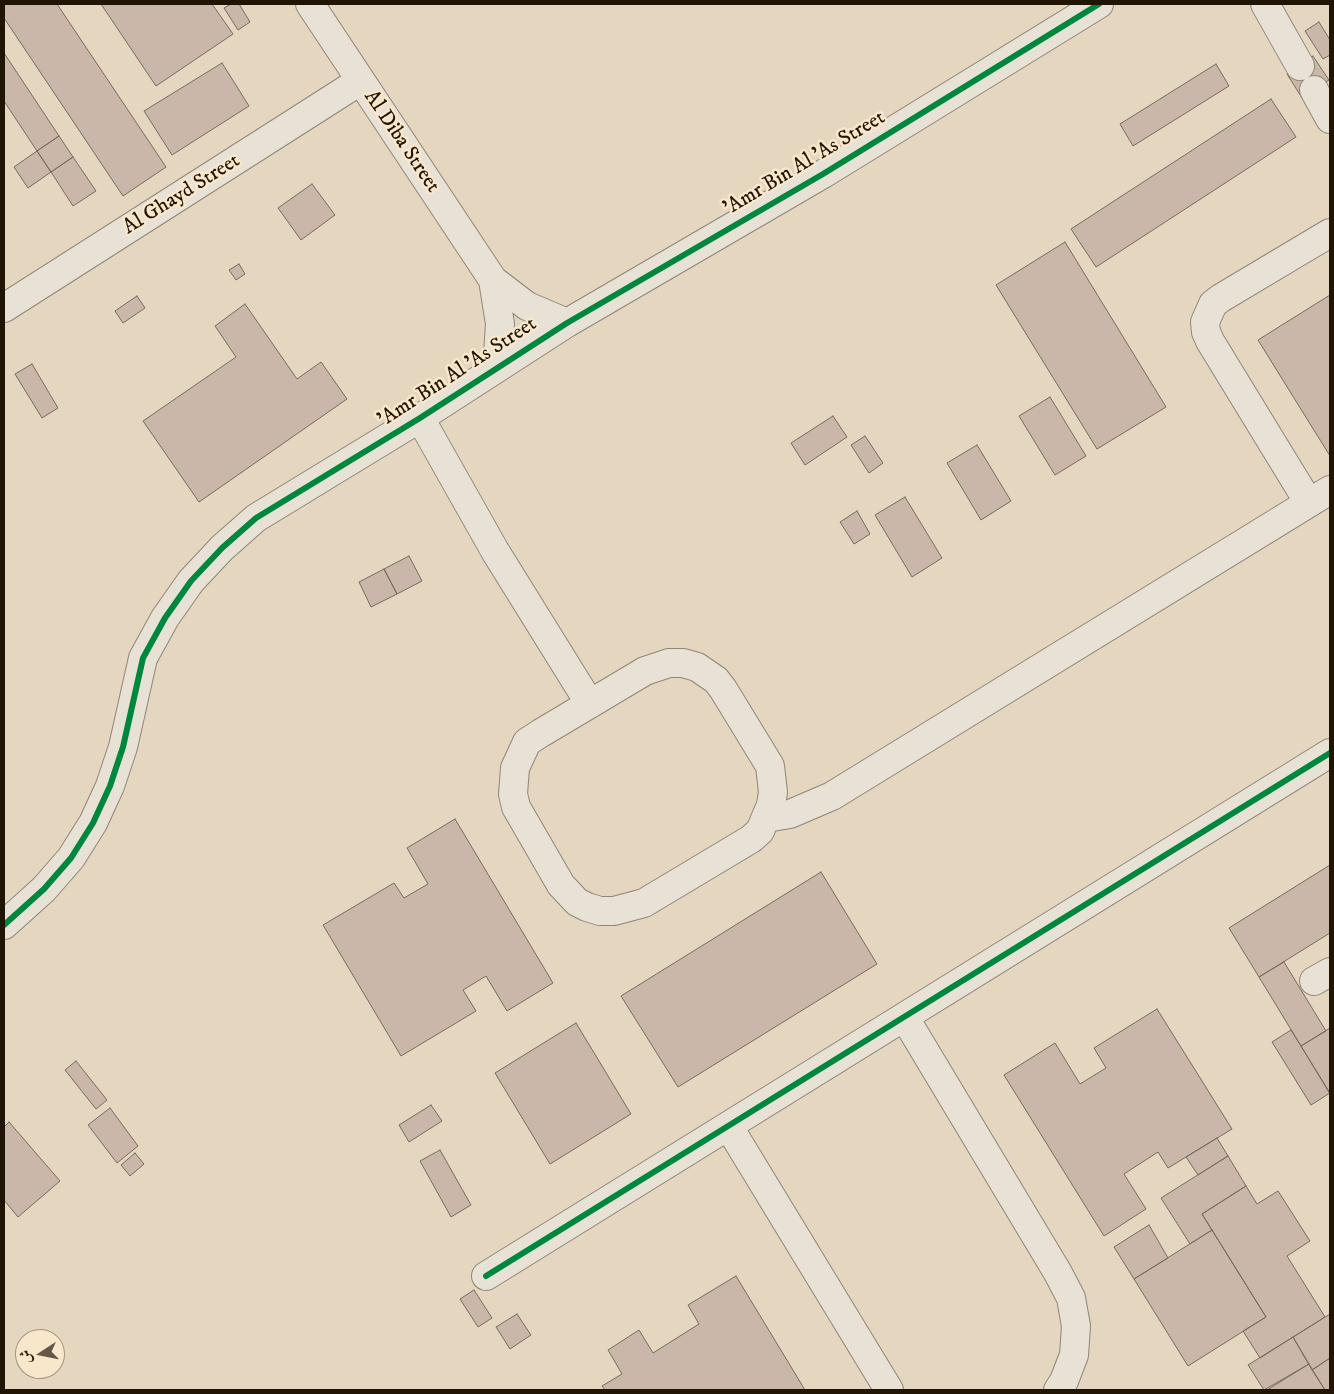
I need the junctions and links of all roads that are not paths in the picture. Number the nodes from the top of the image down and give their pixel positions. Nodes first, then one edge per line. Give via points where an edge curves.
1 (310, 4) edge
2 (1099, 4) edge
3 (1265, 4) edge
4 (1300, 66) dead end
5 (360, 81) junction
6 (1330, 233) edge
7 (493, 280) junction
8 (4, 308) edge
9 (567, 323) junction
10 (497, 368) junction
11 (420, 418) junction
12 (1320, 496) edge
13 (590, 704) junction
14 (1330, 754) edge
15 (766, 818) junction
16 (4, 925) edge
17 (905, 1018) junction
18 (729, 1127) junction
19 (486, 1276) dead end
20 (889, 1390) edge
21 (1058, 1390) edge

1 - 5 street, Al Diba Street
2 - 9 street, 'Amr Bin Al 'As Street via 823,174
3 - 4 street
5 - 7 street, Al Diba Street
5 - 8 street, Al Ghayd Street
6 - 12 street via 1217,301 1205,322 1210,342
7 - 9 street, Al Diba Street via 527,306
7 - 10 street, Al Diba Street via 500,324
9 - 10 street, 'Amr Bin Al 'As Street
10 - 11 street, 'Amr Bin Al 'As Street
11 - 13 street via 495,551
11 - 16 street, 'Amr Bin Al 'As Street via 256,518 191,581 143,658 123,747 93,823 71,858 44,889
12 - 15 street via 832,796 790,814
13 - 15 street via 656,666 683,663 706,672 723,689 770,766 773,792
13 - 15 street via 527,742 513,780 516,807 561,885 577,902 600,911 628,909 644,903 751,839 760,831
14 - 17 street
17 - 18 street
17 - 21 street via 1071,1298 1076,1326 1074,1354
18 - 19 street
18 - 20 street

